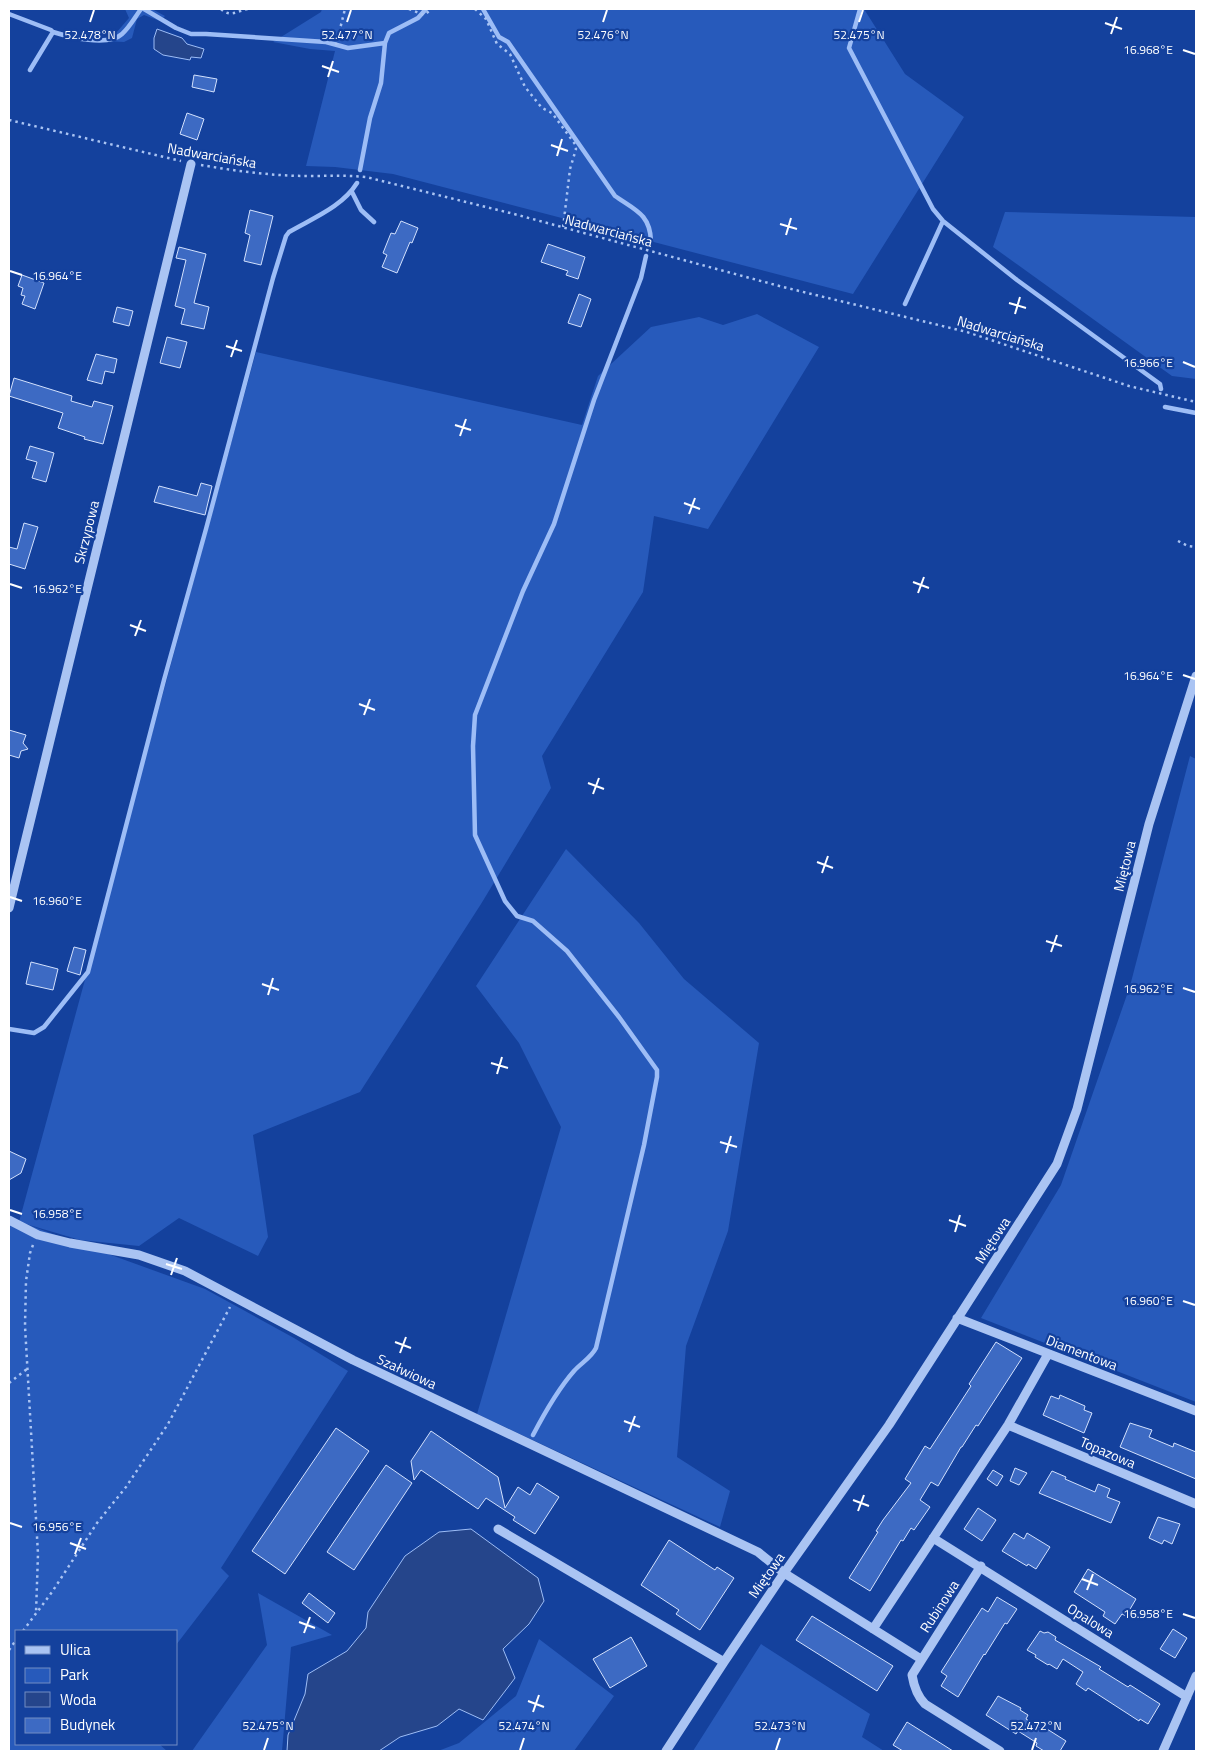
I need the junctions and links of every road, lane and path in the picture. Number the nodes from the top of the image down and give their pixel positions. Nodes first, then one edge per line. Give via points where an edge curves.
1 (221, 9) edge
2 (248, 9) edge
3 (344, 9) edge
4 (409, 9) edge
5 (432, 9) edge
6 (475, 9) edge
7 (336, 45) dead end
8 (9, 120) edge
9 (191, 164) junction
10 (563, 228) junction
11 (1196, 402) edge
12 (1178, 541) dead end
13 (1196, 547) edge
14 (1196, 676) edge
15 (9, 908) edge
16 (9, 1220) edge
17 (38, 1235) junction
18 (236, 1297) junction
19 (957, 1318) junction
20 (1048, 1354) junction
21 (27, 1369) junction
22 (9, 1383) edge
23 (1196, 1411) edge
24 (1008, 1425) junction
25 (1196, 1504) edge
26 (498, 1528) dead end
27 (933, 1538) junction
28 (981, 1566) junction
29 (784, 1573) junction
30 (36, 1614) junction
31 (873, 1629) junction
32 (24, 1630) edge
33 (921, 1659) junction
34 (724, 1662) junction
35 (1196, 1676) edge
36 (1187, 1697) junction
37 (666, 1751) edge
38 (1000, 1751) edge
39 (1163, 1751) edge

1 - 2 path via 231,14
3 - 7 path
4 - 5 path via 423,14
6 - 10 path via 486,19 497,44 510,54 525,87 542,108 552,113 575,144
8 - 9 path, Nadwarciańska
9 - 10 path, Nadwarciańska via 266,174 366,177
9 - 15 street, Skrzypowa
10 - 11 path, Nadwarciańska via 967,332 1129,386
12 - 13 path
14 - 19 street, Miętowa via 1149,824 1064,1149 1048,1180
16 - 17 street, Szałwiowa
17 - 18 street, Szałwiowa via 139,1255 185,1271
17 - 21 path via 30,1253 26,1281
18 - 29 street, Szałwiowa via 353,1360 758,1552
18 - 30 path via 168,1424
19 - 20 street, Diamentowa
19 - 29 street, Miętowa via 889,1425
20 - 23 street, Diamentowa
20 - 24 street
21 - 22 path
21 - 30 path via 38,1554
24 - 25 street, Topazowa
24 - 27 street
26 - 34 street
27 - 28 street
27 - 31 street
28 - 33 street, Rubinowa
28 - 36 street, Opalowa
29 - 31 street
29 - 34 street, Miętowa
30 - 32 path
31 - 33 street
33 - 38 street, Rubinowa via 912,1675 919,1698
34 - 37 street, Miętowa
35 - 36 street
36 - 39 street

